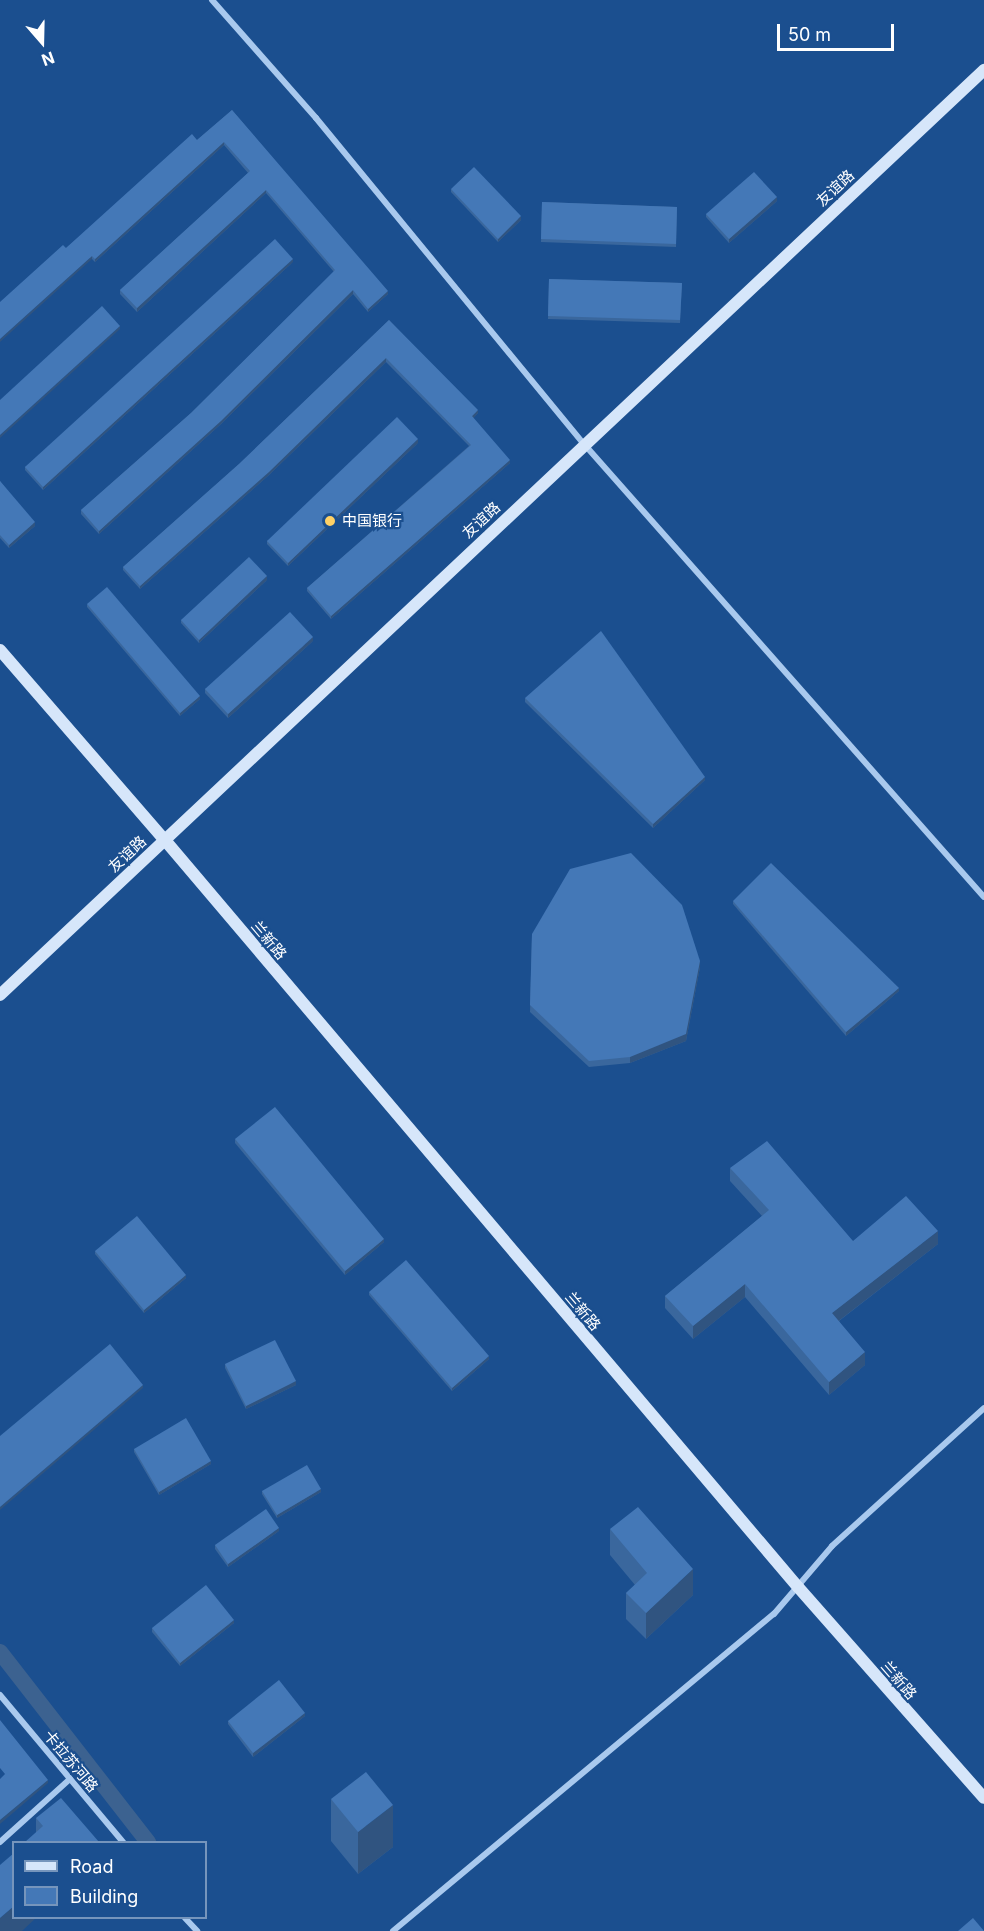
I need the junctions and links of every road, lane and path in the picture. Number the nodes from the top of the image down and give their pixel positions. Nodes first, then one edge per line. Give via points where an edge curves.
1 (212, 0) edge
2 (984, 70) edge
3 (584, 444) junction
4 (0, 650) edge
5 (164, 839) junction
6 (984, 897) edge
7 (0, 995) edge
8 (984, 1408) edge
9 (798, 1587) junction
10 (0, 1695) edge
11 (70, 1779) junction
12 (984, 1798) edge
13 (122, 1841) edge
14 (0, 1842) edge
15 (188, 1919) edge
16 (197, 1931) edge
17 (393, 1931) edge

1 - 3 street via 316,118
2 - 3 street, 友谊路
3 - 5 street, 友谊路
3 - 6 street
4 - 5 street, 兰新路
5 - 7 street, 友谊路
5 - 9 street, 兰新路
8 - 9 street via 832,1546
9 - 12 street, 兰新路
9 - 17 street via 774,1614
10 - 11 street, 卡拉苏河路
11 - 13 street, 卡拉苏河路
11 - 14 street
15 - 16 street

